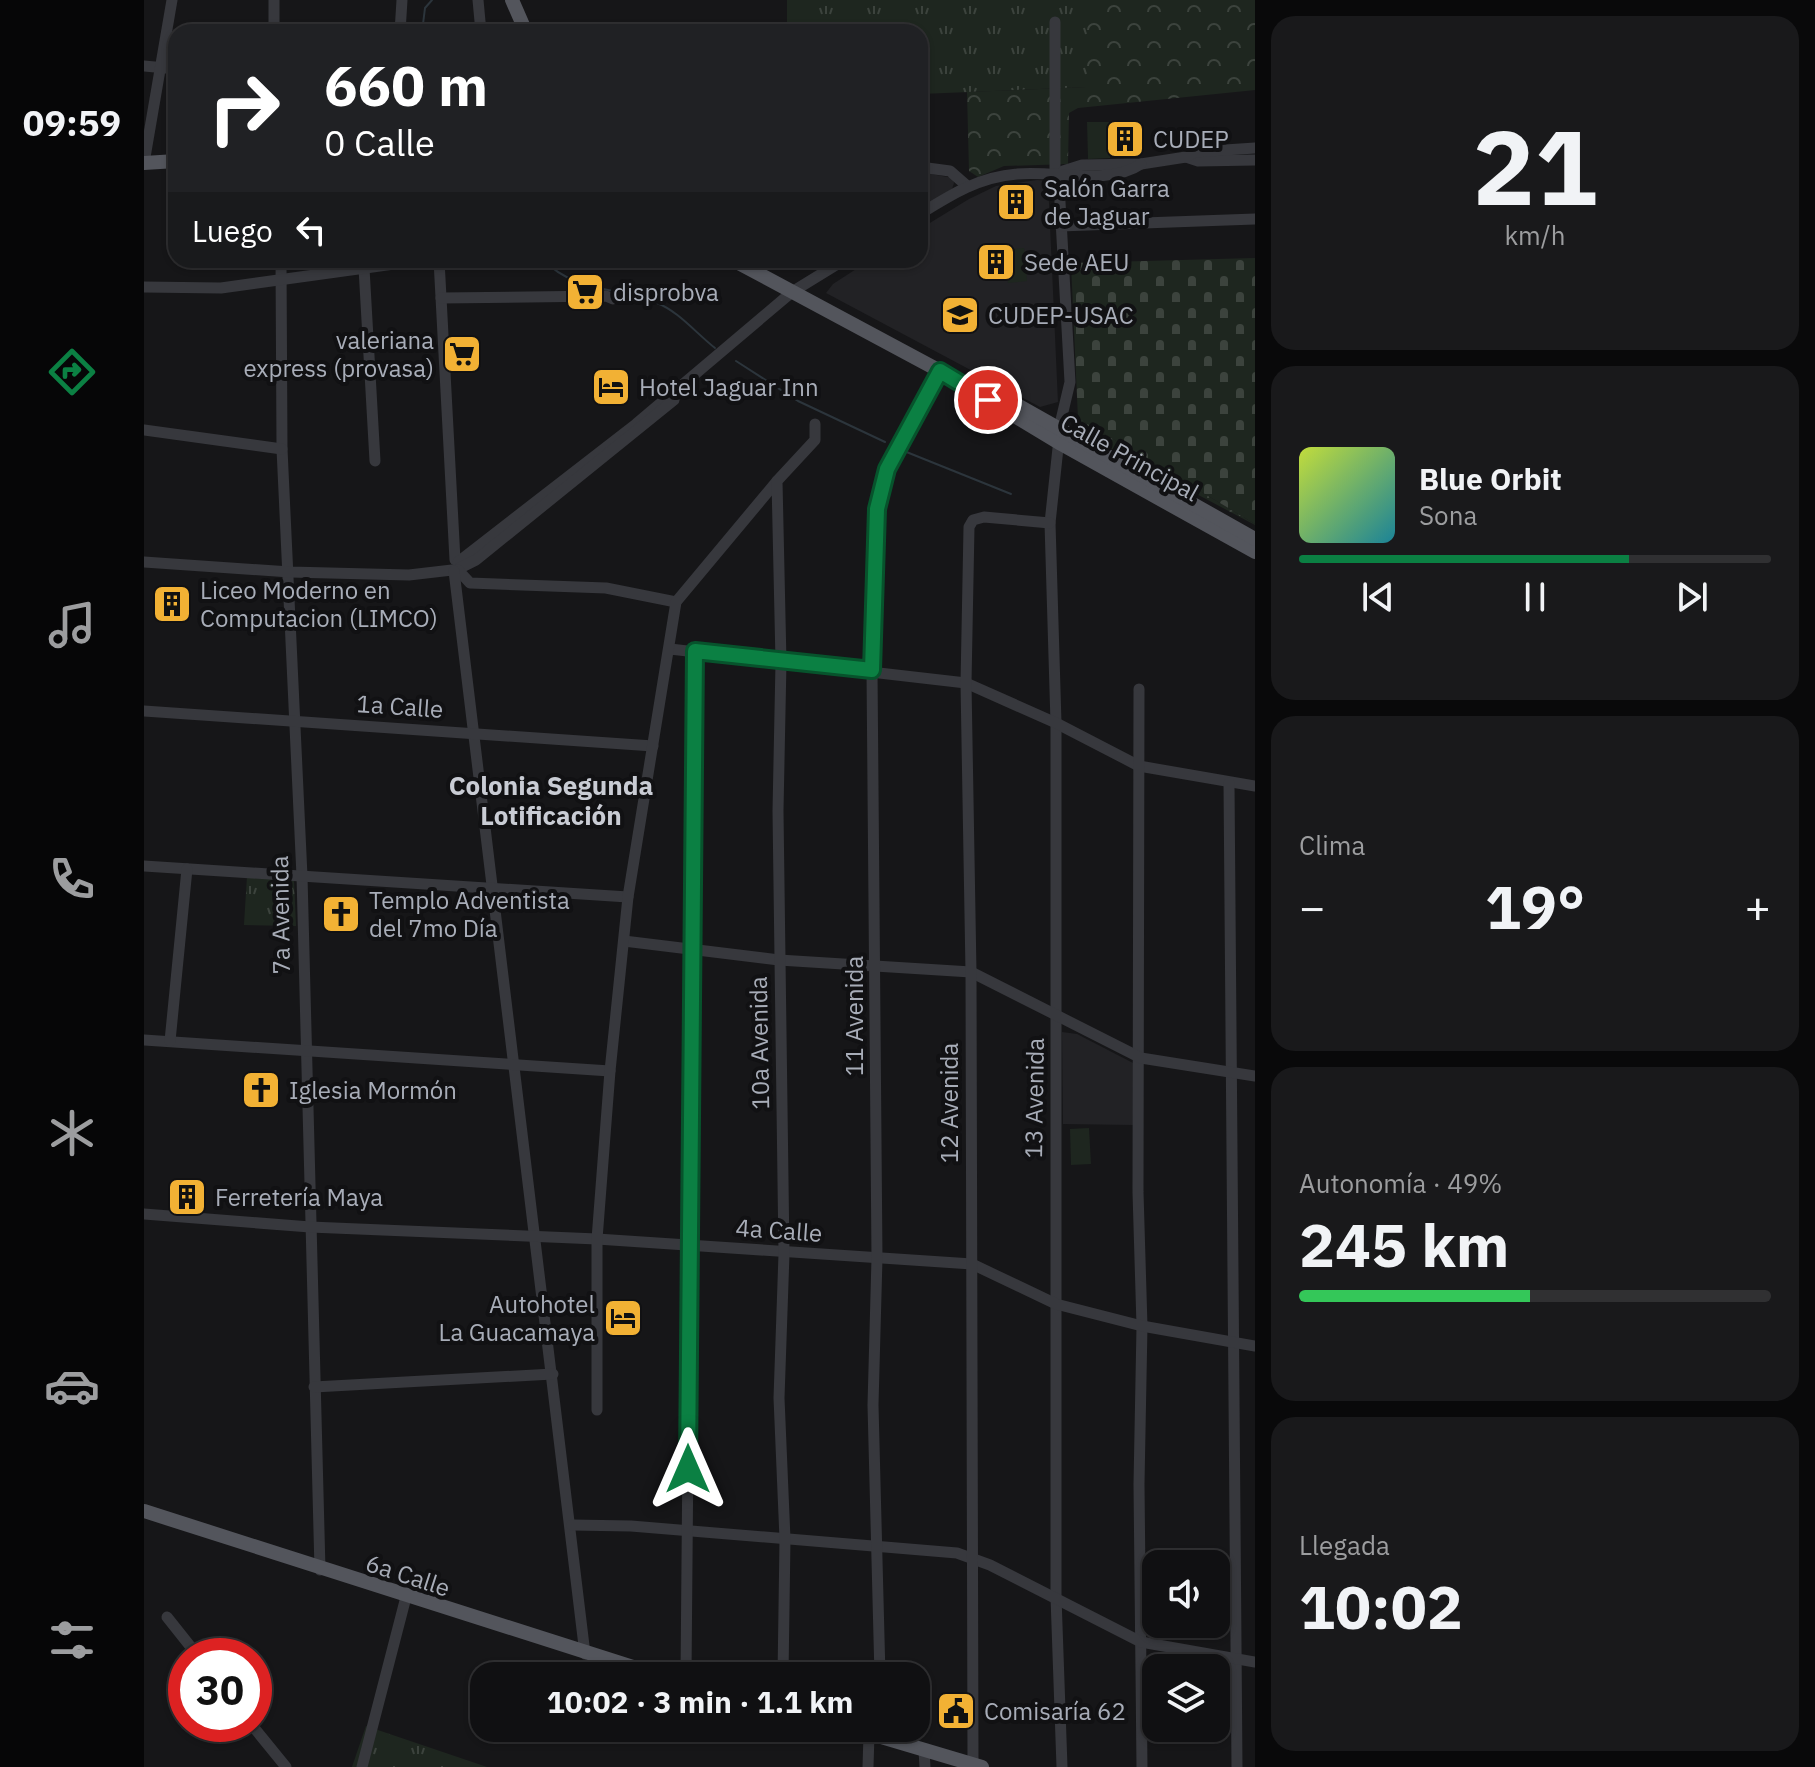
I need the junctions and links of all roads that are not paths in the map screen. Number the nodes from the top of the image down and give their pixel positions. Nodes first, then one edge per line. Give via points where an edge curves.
1 (172, 0) edge
2 (274, 0) edge
3 (401, 0) edge
4 (478, 0) edge
5 (512, 0) edge
6 (1055, 22) dead end
7 (274, 24) edge
8 (400, 24) edge
9 (480, 24) edge
10 (522, 24) edge
11 (144, 66) edge
12 (160, 68) junction
13 (168, 68) edge
14 (1255, 148) edge
15 (1186, 157) junction
16 (1255, 160) edge
17 (168, 162) edge
18 (144, 163) edge
19 (928, 168) edge
20 (1055, 173) junction
21 (966, 185) junction
22 (928, 209) edge
23 (1255, 219) edge
24 (1060, 226) junction
25 (281, 268) edge
26 (364, 268) joint
27 (439, 268) edge
28 (751, 268) edge
29 (765, 268) edge
30 (831, 268) edge
31 (282, 280) junction
32 (144, 287) edge
33 (797, 289) junction
34 (441, 298) junction
35 (613, 299) dead end
36 (940, 371) junction
37 (815, 424) dead end
38 (144, 430) edge
39 (1061, 437) junction
40 (282, 449) junction
41 (375, 461) dead end
42 (777, 481) junction
43 (1050, 523) junction
44 (1255, 539) edge
45 (1255, 552) edge
46 (144, 555) edge
47 (144, 562) edge
48 (455, 566) junction
49 (290, 569) junction
50 (676, 602) junction
51 (670, 649) junction
52 (695, 651) junction
53 (781, 662) junction
54 (872, 670) junction
55 (966, 683) junction
56 (1139, 689) dead end
57 (144, 711) edge
58 (295, 721) junction
59 (1056, 723) junction
60 (471, 733) junction
61 (653, 746) junction
62 (1139, 766) junction
63 (1229, 783) junction
64 (1255, 786) edge
65 (144, 866) edge
66 (187, 869) junction
67 (302, 876) junction
68 (492, 888) junction
69 (628, 897) junction
70 (624, 941) junction
71 (692, 948) junction
72 (779, 960) junction
73 (876, 964) junction
74 (971, 972) junction
75 (1057, 1015) junction
76 (144, 1040) edge
77 (170, 1041) junction
78 (305, 1050) junction
79 (1141, 1058) junction
80 (515, 1065) junction
81 (610, 1071) junction
82 (1233, 1074) junction
83 (1255, 1076) edge
84 (144, 1214) edge
85 (310, 1227) junction
86 (536, 1238) junction
87 (597, 1239) junction
88 (690, 1246) junction
89 (784, 1254) junction
90 (877, 1258) junction
91 (972, 1264) junction
92 (1056, 1304) junction
93 (1142, 1326) junction
94 (1234, 1344) junction
95 (1255, 1346) edge
96 (553, 1374) junction
97 (314, 1387) junction
98 (597, 1410) dead end
99 (144, 1511) edge
100 (572, 1525) junction
101 (687, 1533) junction
102 (785, 1539) junction
103 (879, 1548) junction
104 (971, 1558) junction
105 (320, 1570) junction
106 (406, 1597) junction
107 (1056, 1597) junction
108 (167, 1617) dead end
109 (184, 1638) edge
110 (1141, 1642) junction
111 (585, 1654) junction
112 (1236, 1659) junction
113 (613, 1662) edge
114 (686, 1662) edge
115 (783, 1662) edge
116 (880, 1662) edge
117 (1255, 1662) edge
118 (266, 1742) edge
119 (873, 1742) edge
120 (901, 1742) edge
121 (924, 1750) junction
122 (978, 1766) edge
123 (286, 1767) edge
124 (362, 1767) edge
125 (868, 1767) edge
126 (925, 1767) edge
127 (1062, 1767) edge
128 (1142, 1767) edge
129 (1237, 1767) edge

1 - 12 street
2 - 7 street
3 - 8 street
4 - 9 street
5 - 10 main road
6 - 20 street, 13 Avenida
11 - 12 street
12 - 13 street
12 - 18 street
14 - 15 street
15 - 16 street
15 - 20 street via 1141,164 1130,172
17 - 18 main road
19 - 21 street via 950,171
20 - 21 street via 1015,174
20 - 24 street, 13 Avenida
21 - 22 street
23 - 24 street
24 - 39 street, 13 Avenida via 1070,382
25 - 31 street, 7a Avenida
26 - 31 street
26 - 41 street
27 - 34 street
28 - 33 main road, Calle Principal
29 - 33 main road, Calle Principal
30 - 33 street
31 - 32 street via 221,288
31 - 40 street, 7a Avenida
33 - 36 main road, Calle Principal
33 - 39 main road, Calle Principal
33 - 48 street via 638,433 476,560
34 - 35 street
34 - 48 street
36 - 39 main road, Calle Principal
36 - 54 street, 11 Avenida via 887,469 877,509
37 - 42 street via 815,440
38 - 40 street
39 - 43 street, 13 Avenida
39 - 44 main road, Calle Principal
39 - 45 main road, Calle Principal
40 - 49 street, 7a Avenida
42 - 50 street
42 - 53 street, 10a Avenida
43 - 55 street, 12 Avenida via 984,517 969,527
43 - 59 street, 13 Avenida
46 - 49 street
47 - 49 street
48 - 49 street via 424,575
48 - 50 street via 470,583 606,588
48 - 60 street
49 - 58 street, 7a Avenida
50 - 51 street
51 - 52 street
51 - 61 street
52 - 53 street
52 - 71 street
53 - 54 street
53 - 72 street, 10a Avenida
54 - 55 street
54 - 73 street, 11 Avenida
55 - 59 street
55 - 74 street, 12 Avenida
56 - 62 street
57 - 58 street, 1a Calle
58 - 60 street, 1a Calle
58 - 67 street, 7a Avenida
59 - 62 street
59 - 75 street, 13 Avenida
60 - 61 street, 1a Calle
60 - 68 street
61 - 69 street
62 - 63 street
62 - 79 street
63 - 64 street
63 - 82 street
65 - 66 street
66 - 67 street
66 - 77 street
67 - 68 street
67 - 78 street, 7a Avenida
68 - 69 street
68 - 80 street
69 - 70 street
70 - 71 street
70 - 81 street
71 - 72 street
71 - 88 street
72 - 73 street
72 - 89 street, 10a Avenida
73 - 74 street
73 - 90 street, 11 Avenida
74 - 75 street
74 - 91 street, 12 Avenida
75 - 79 street
75 - 92 street, 13 Avenida
76 - 77 street
77 - 78 street
78 - 80 street
78 - 85 street, 7a Avenida
79 - 82 street
79 - 93 street
80 - 81 street
80 - 86 street
81 - 87 street
82 - 83 street
82 - 94 street
84 - 85 street, 4a Calle
85 - 86 street, 4a Calle
85 - 97 street, 7a Avenida
86 - 87 street, 4a Calle
86 - 96 street
87 - 88 street, 4a Calle
87 - 98 street
88 - 89 street, 4a Calle
88 - 101 street
89 - 90 street, 4a Calle
89 - 102 street, 10a Avenida via 779,1398
90 - 91 street, 4a Calle
90 - 103 street, 11 Avenida via 873,1405
91 - 92 street, 4a Calle
91 - 104 street, 12 Avenida
92 - 93 street, 4a Calle
92 - 107 street, 13 Avenida
93 - 94 street, 4a Calle
93 - 110 street
94 - 95 street, 4a Calle
94 - 112 street
96 - 97 street
96 - 100 street
97 - 105 street, 7a Avenida
99 - 105 main road, 6a Calle
100 - 101 street
100 - 111 street
101 - 102 street
101 - 114 street
102 - 103 street
102 - 115 street, 10a Avenida
103 - 104 street
103 - 116 street, 11 Avenida
104 - 107 street
104 - 122 street, 12 Avenida
105 - 106 main road, 6a Calle
106 - 111 main road, 6a Calle
106 - 124 street
107 - 110 street
107 - 127 street, 13 Avenida
108 - 109 street
110 - 112 street
110 - 128 street
111 - 113 main road, 6a Calle
112 - 117 street
112 - 129 street
118 - 123 street
119 - 125 street
120 - 121 main road
121 - 122 main road
121 - 126 street

